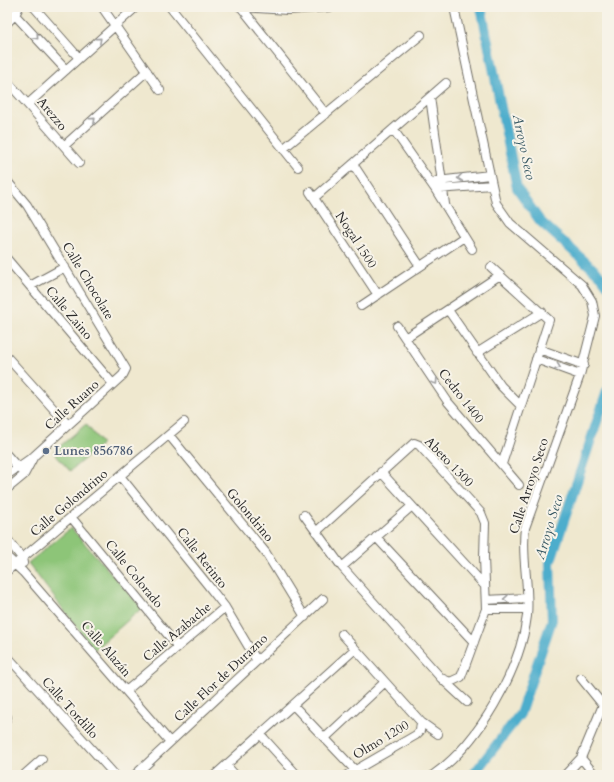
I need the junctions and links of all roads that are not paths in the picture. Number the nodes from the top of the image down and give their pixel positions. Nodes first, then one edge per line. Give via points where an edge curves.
1 (19, 7) edge
2 (34, 7) edge
3 (102, 7) edge
4 (136, 7) edge
5 (170, 7) edge
6 (240, 7) edge
7 (330, 7) edge
8 (454, 7) edge
9 (287, 8) edge
10 (7, 11) edge
11 (15, 15) junction
12 (7, 23) edge
13 (115, 26) junction
14 (421, 35) dead end
15 (79, 58) junction
16 (66, 70) junction
17 (146, 71) junction
18 (7, 81) edge
19 (446, 83) dead end
20 (160, 90) dead end
21 (430, 97) junction
22 (28, 104) junction
23 (326, 114) junction
24 (393, 129) junction
25 (64, 146) junction
26 (284, 149) junction
27 (79, 163) dead end
28 (353, 164) junction
29 (298, 167) dead end
30 (490, 174) junction
31 (7, 180) edge
32 (437, 185) junction
33 (492, 185) junction
34 (464, 237) junction
35 (472, 250) dead end
36 (7, 259) edge
37 (420, 266) junction
38 (65, 267) junction
39 (491, 267) dead end
40 (500, 275) junction
41 (30, 286) junction
42 (378, 295) junction
43 (361, 306) dead end
44 (448, 310) junction
45 (542, 312) junction
46 (397, 326) dead end
47 (405, 338) junction
48 (539, 349) junction
49 (477, 353) junction
50 (7, 357) edge
51 (536, 359) junction
52 (584, 365) junction
53 (126, 371) joint
54 (580, 375) junction
55 (114, 384) junction
56 (521, 406) junction
57 (184, 422) dead end
58 (68, 425) junction
59 (169, 435) junction
60 (7, 456) edge
61 (34, 456) junction
62 (502, 464) junction
63 (17, 467) junction
64 (381, 472) junction
65 (24, 475) junction
66 (7, 476) edge
67 (120, 476) junction
68 (518, 485) dead end
69 (7, 489) edge
70 (412, 506) junction
71 (304, 515) dead end
72 (71, 517) junction
73 (316, 532) junction
74 (376, 537) junction
75 (7, 539) edge
76 (7, 556) edge
77 (22, 558) junction
78 (14, 565) junction
79 (342, 567) junction
80 (7, 571) edge
81 (23, 572) junction
82 (485, 586) junction
83 (526, 598) junction
84 (323, 599) dead end
85 (486, 600) junction
86 (225, 607) junction
87 (486, 609) junction
88 (527, 609) junction
89 (305, 617) junction
90 (342, 634) dead end
91 (474, 642) junction
92 (178, 647) junction
93 (355, 649) junction
94 (7, 656) edge
95 (257, 661) junction
96 (441, 678) junction
97 (581, 678) dead end
98 (385, 682) junction
99 (126, 691) junction
100 (467, 702) dead end
101 (293, 705) junction
102 (605, 707) edge
103 (421, 722) junction
104 (260, 734) junction
105 (438, 734) dead end
106 (325, 738) junction
107 (170, 742) junction
108 (581, 758) junction
109 (42, 759) dead end
110 (226, 765) junction
111 (355, 770) junction
112 (24, 775) edge
113 (115, 775) edge
114 (135, 775) edge
115 (215, 775) edge
116 (235, 775) edge
117 (297, 775) edge
118 (347, 775) edge
119 (433, 775) edge
120 (565, 775) edge
121 (595, 775) edge

1 - 11 street
2 - 15 street
3 - 13 street
4 - 13 street
5 - 26 street
6 - 9 street
6 - 23 street
7 - 9 street
8 - 30 street
10 - 11 street
11 - 12 street
11 -> 16 street
15 -> 13 street
13 - 17 street
14 - 23 street
15 - 16 street
16 - 22 street
17 - 20 street
25 -> 17 street
18 - 22 street, Arezzo
19 - 21 street, Nogal 1500
21 - 24 street, Nogal 1500
21 - 32 street
22 - 25 street, Arezzo
23 - 26 street
24 - 28 street, Nogal 1500
24 - 32 street
25 - 27 street, Arezzo
26 - 29 street
28 - 37 street
28 - 42 street, Nogal 1500 via 312,195
30 -> 32 street
30 - 33 street
31 - 38 street, Calle Chocolate via 27,205
32 - 33 street
32 - 34 street via 445,206
33 - 52 street, Calle Arroyo Seco via 496,203 510,223 582,285 592,301 595,316
34 - 35 street
34 - 37 street
36 - 41 street, Calle Zaino
37 - 42 street
38 - 41 street
38 - 53 street, Calle Chocolate
39 - 40 street
40 - 44 street
40 - 45 street
41 - 55 street, Calle Zaino
42 - 43 street
44 - 47 street
44 - 49 street
45 - 48 street via 549,320
45 - 49 street
46 - 47 street, Cedro 1400
47 -> 62 street, Cedro 1400 via 448,402
48 - 51 street
48 - 52 street
49 - 56 street via 501,386
50 - 58 street
51 -> 54 street
51 - 56 street
52 - 54 street, Calle Arroyo Seco
53 - 55 street, Calle Ruano
54 - 83 street, Calle Arroyo Seco via 526,528 523,545
55 - 58 street, Calle Ruano
56 - 62 street
57 - 59 street, Calle Golondrino
58 - 61 street, Calle Ruano
59 - 67 street, Calle Golondrino
59 - 89 street, Golondrino via 266,553
60 - 63 street
61 - 63 street, Calle Ruano
61 - 65 street, Calle Ruano
62 - 68 street, Cedro 1400
63 - 65 street
63 - 66 street, Calle Ruano
64 - 70 street
64 - 73 street, Abeto 1300
64 - 82 street, Abeto 1300 via 411,445 419,445 484,518
65 - 69 street, Calle Ruano
67 - 72 street, Calle Golondrino
67 - 86 street, Calle Retinto
70 - 74 street
70 - 82 street
71 - 73 street
72 - 77 street, Calle Golondrino
72 - 92 street, Calle Colorado
73 - 79 street
74 - 79 street
74 - 91 street
75 - 77 street
76 - 78 street, Calle Alazán
77 - 78 street, Calle Golondrino
77 - 81 street
78 - 80 street, Calle Golondrino
78 - 81 street, Calle Alazán
79 - 96 street
81 - 99 street, Calle Alazán
82 - 85 street, Abeto 1300
83 -> 85 street
83 - 88 street, Calle Arroyo Seco
84 - 89 street, Calle Flor de Durazno
85 - 87 street, Abeto 1300
86 - 92 street, Calle Azabache
86 - 95 street, Calle Retinto
87 - 88 street
87 - 91 street, Abeto 1300
88 - 119 street, Calle Arroyo Seco via 518,653 492,711 451,761
89 - 95 street, Calle Flor de Durazno
90 - 93 street
91 - 96 street, Abeto 1300 via 461,677 450,682
92 - 99 street, Calle Azabache
93 - 98 street
93 - 101 street
94 - 113 street, Calle Tordillo
95 - 107 street, Calle Flor de Durazno
96 - 100 street
97 - 102 street
98 - 103 street
98 - 106 street
99 - 107 street, Calle Alazán
101 - 104 street
101 - 106 street
102 - 108 street
103 - 105 street
103 - 111 street, Olmo 1200 via 420,730 416,734
104 - 110 street
104 - 117 street
106 - 111 street
107 - 114 street, Calle Flor de Durazno
108 - 120 street
108 - 121 street
109 - 112 street
110 - 115 street
110 - 116 street
111 - 118 street, Olmo 1200

